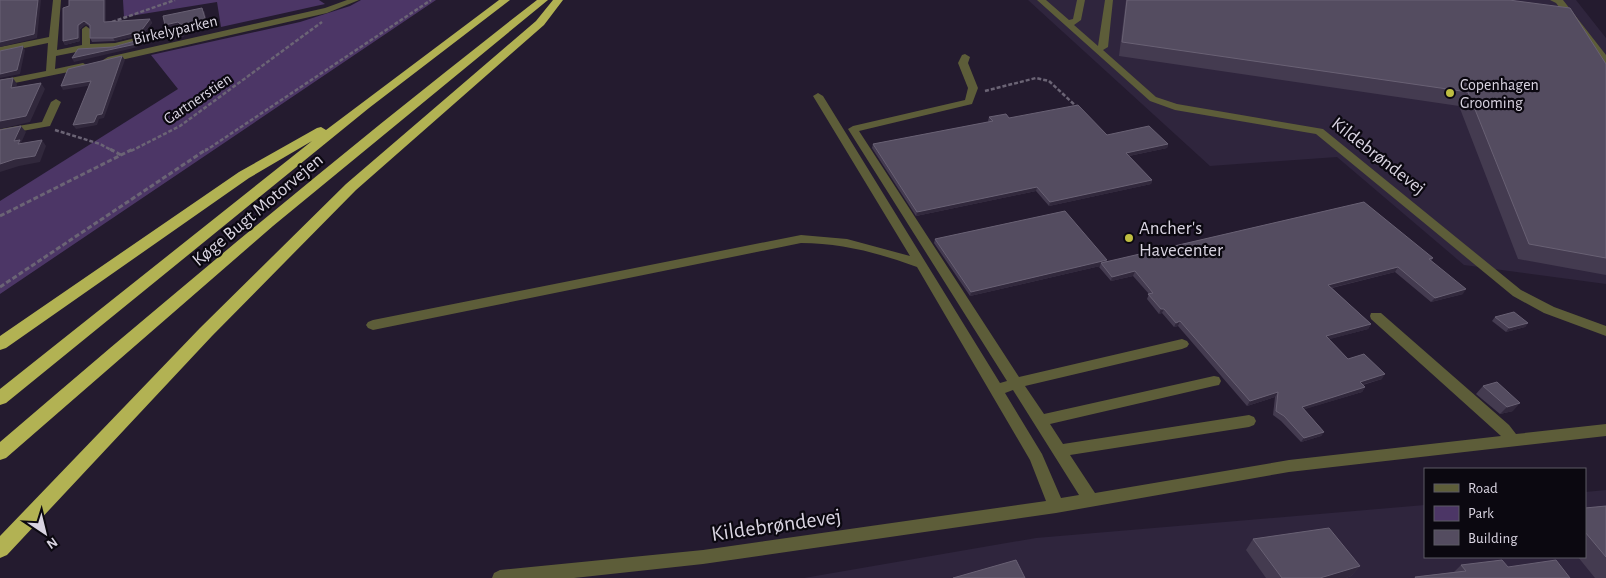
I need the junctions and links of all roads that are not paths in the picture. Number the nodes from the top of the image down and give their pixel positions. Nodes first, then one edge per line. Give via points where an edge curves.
1 (57, 0) edge
2 (355, 0) edge
3 (505, 0) edge
4 (543, 0) edge
5 (558, 0) edge
6 (1081, 0) edge
7 (1109, 0) edge
8 (1554, 0) edge
9 (1559, 0) edge
10 (1046, 1) edge
11 (1068, 24) junction
12 (86, 29) edge
13 (180, 30) edge
14 (53, 39) junction
15 (86, 47) junction
16 (1096, 49) junction
17 (0, 50) edge
18 (52, 54) junction
19 (965, 57) dead end
20 (1606, 61) edge
21 (50, 73) junction
22 (0, 83) edge
23 (818, 96) dead end
24 (56, 102) dead end
25 (365, 105) junction
26 (0, 132) edge
27 (921, 264) junction
28 (1376, 316) dead end
29 (374, 325) dead end
30 (1606, 330) edge
31 (0, 344) edge
32 (1182, 344) dead end
33 (1214, 381) dead end
34 (1016, 383) junction
35 (996, 390) junction
36 (0, 398) edge
37 (1249, 420) dead end
38 (1040, 421) junction
39 (1606, 430) edge
40 (1512, 441) junction
41 (1059, 452) junction
42 (0, 453) edge
43 (1091, 500) junction
44 (1056, 506) junction
45 (0, 550) edge
46 (500, 578) edge

1 - 14 street
2 - 21 street, Birkelyparken via 327,10
3 - 25 highway, Køge Bugt Motorvejen
4 - 42 highway, Køge Bugt Motorvejen via 282,212
5 - 45 highway via 540,23 351,187 206,332
6 - 11 street via 1078,20
7 - 16 street via 1104,46
8 - 9 street
9 - 20 street
10 - 11 street, Kildebrøndevej
11 - 16 street, Kildebrøndevej
12 - 15 street
13 - 15 street via 115,46
14 - 17 street
14 - 18 street
15 - 18 street
16 - 30 street, Kildebrøndevej via 1163,104 1319,131 1517,293 1549,310
18 - 21 street
19 - 34 street via 963,63 974,88 969,102 853,129
21 - 22 street, Birkelyparken
23 - 27 street
24 - 26 street via 46,124
25 - 31 highway via 244,175
25 - 36 highway, Køge Bugt Motorvejen
27 - 29 street via 827,240 801,239
27 - 35 street
28 - 40 street via 1504,430
32 - 34 street
33 - 38 street
34 - 35 street
34 - 38 street
35 - 44 street via 1037,458
37 - 41 street
38 - 41 street
39 - 40 street, Kildebrøndevej
40 - 43 street, Kildebrøndevej via 1289,466
41 - 43 street
43 - 44 street, Kildebrøndevej
44 - 46 street, Kildebrøndevej via 703,557

